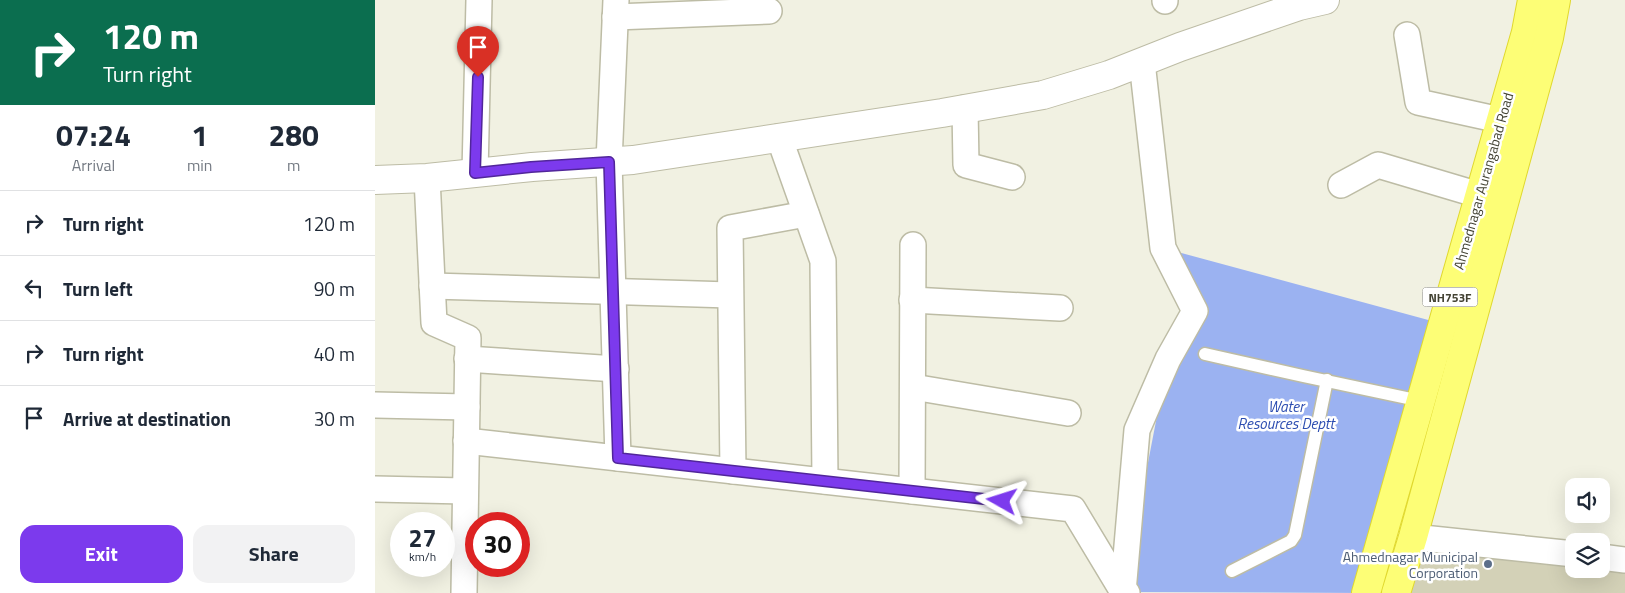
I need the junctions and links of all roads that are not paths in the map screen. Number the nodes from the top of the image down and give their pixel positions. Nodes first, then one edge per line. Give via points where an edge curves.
1 (479, 0) edge
2 (1325, 0) edge
3 (1532, 0) edge
4 (1556, 0) edge
5 (615, 8) edge
6 (769, 11) dead end
7 (1407, 35) dead end
8 (1142, 62) junction
9 (965, 108) junction
10 (1501, 120) junction
11 (779, 137) junction
12 (609, 162) junction
13 (475, 173) junction
14 (1012, 176) dead end
15 (427, 178) junction
16 (375, 180) edge
17 (1341, 185) dead end
18 (1479, 196) junction
19 (806, 214) junction
20 (913, 245) dead end
21 (432, 286) junction
22 (613, 292) junction
23 (730, 294) junction
24 (912, 300) junction
25 (1061, 308) dead end
26 (1205, 354) dead end
27 (467, 359) junction
28 (616, 369) junction
29 (1327, 380) junction
30 (913, 387) junction
31 (1421, 401) junction
32 (375, 405) edge
33 (467, 407) junction
34 (1068, 413) dead end
35 (466, 441) junction
36 (618, 458) junction
37 (733, 471) junction
38 (825, 481) junction
39 (375, 489) edge
40 (465, 491) junction
41 (912, 491) junction
42 (1413, 536) junction
43 (1565, 553) edge
44 (1610, 558) edge
45 (1625, 560) edge
46 (1231, 571) dead end
47 (1123, 592) edge
48 (464, 593) edge
49 (1127, 593) edge
50 (1366, 593) edge
51 (1396, 593) edge

1 - 13 street
2 - 8 street via 1299,6
3 - 10 highway, Ahmednagar Aurangabad Road / NH753F
4 - 42 highway, NH753F via 1549,38
5 - 6 street
5 - 12 street
7 - 10 street via 1418,102
8 - 9 street via 1043,95
8 - 47 street via 1163,248 1195,311 1168,360 1137,430
9 - 11 street
9 - 14 street via 966,165
10 - 18 highway, Ahmednagar Aurangabad Road / NH753F
11 - 12 street
11 - 19 street
12 - 13 street
12 - 22 street
13 - 15 street
15 - 16 street
15 - 21 street
17 - 18 street via 1378,165
18 - 31 highway, Ahmednagar Aurangabad Road / NH753F
19 - 23 street via 729,228
19 - 38 street via 823,261
20 - 24 street
21 - 22 street
21 - 27 street via 434,324 468,338
22 - 23 street
22 - 28 street
23 - 37 street
24 - 25 street
24 - 30 street
26 - 29 lane
27 - 28 street
27 - 33 street
28 - 36 street
29 - 31 lane
29 - 46 lane via 1295,535 1291,541
30 - 34 street
30 - 41 street
31 - 50 highway, Ahmednagar Aurangabad Road / NH753F
32 - 33 street
33 - 35 street
35 - 36 street
35 - 40 street
36 - 37 street
37 - 38 street
38 - 41 street
39 - 40 street
40 - 48 street
41 - 47 street via 1073,509
42 - 43 street
42 - 51 highway, NH753F
44 - 45 street
47 - 49 street

